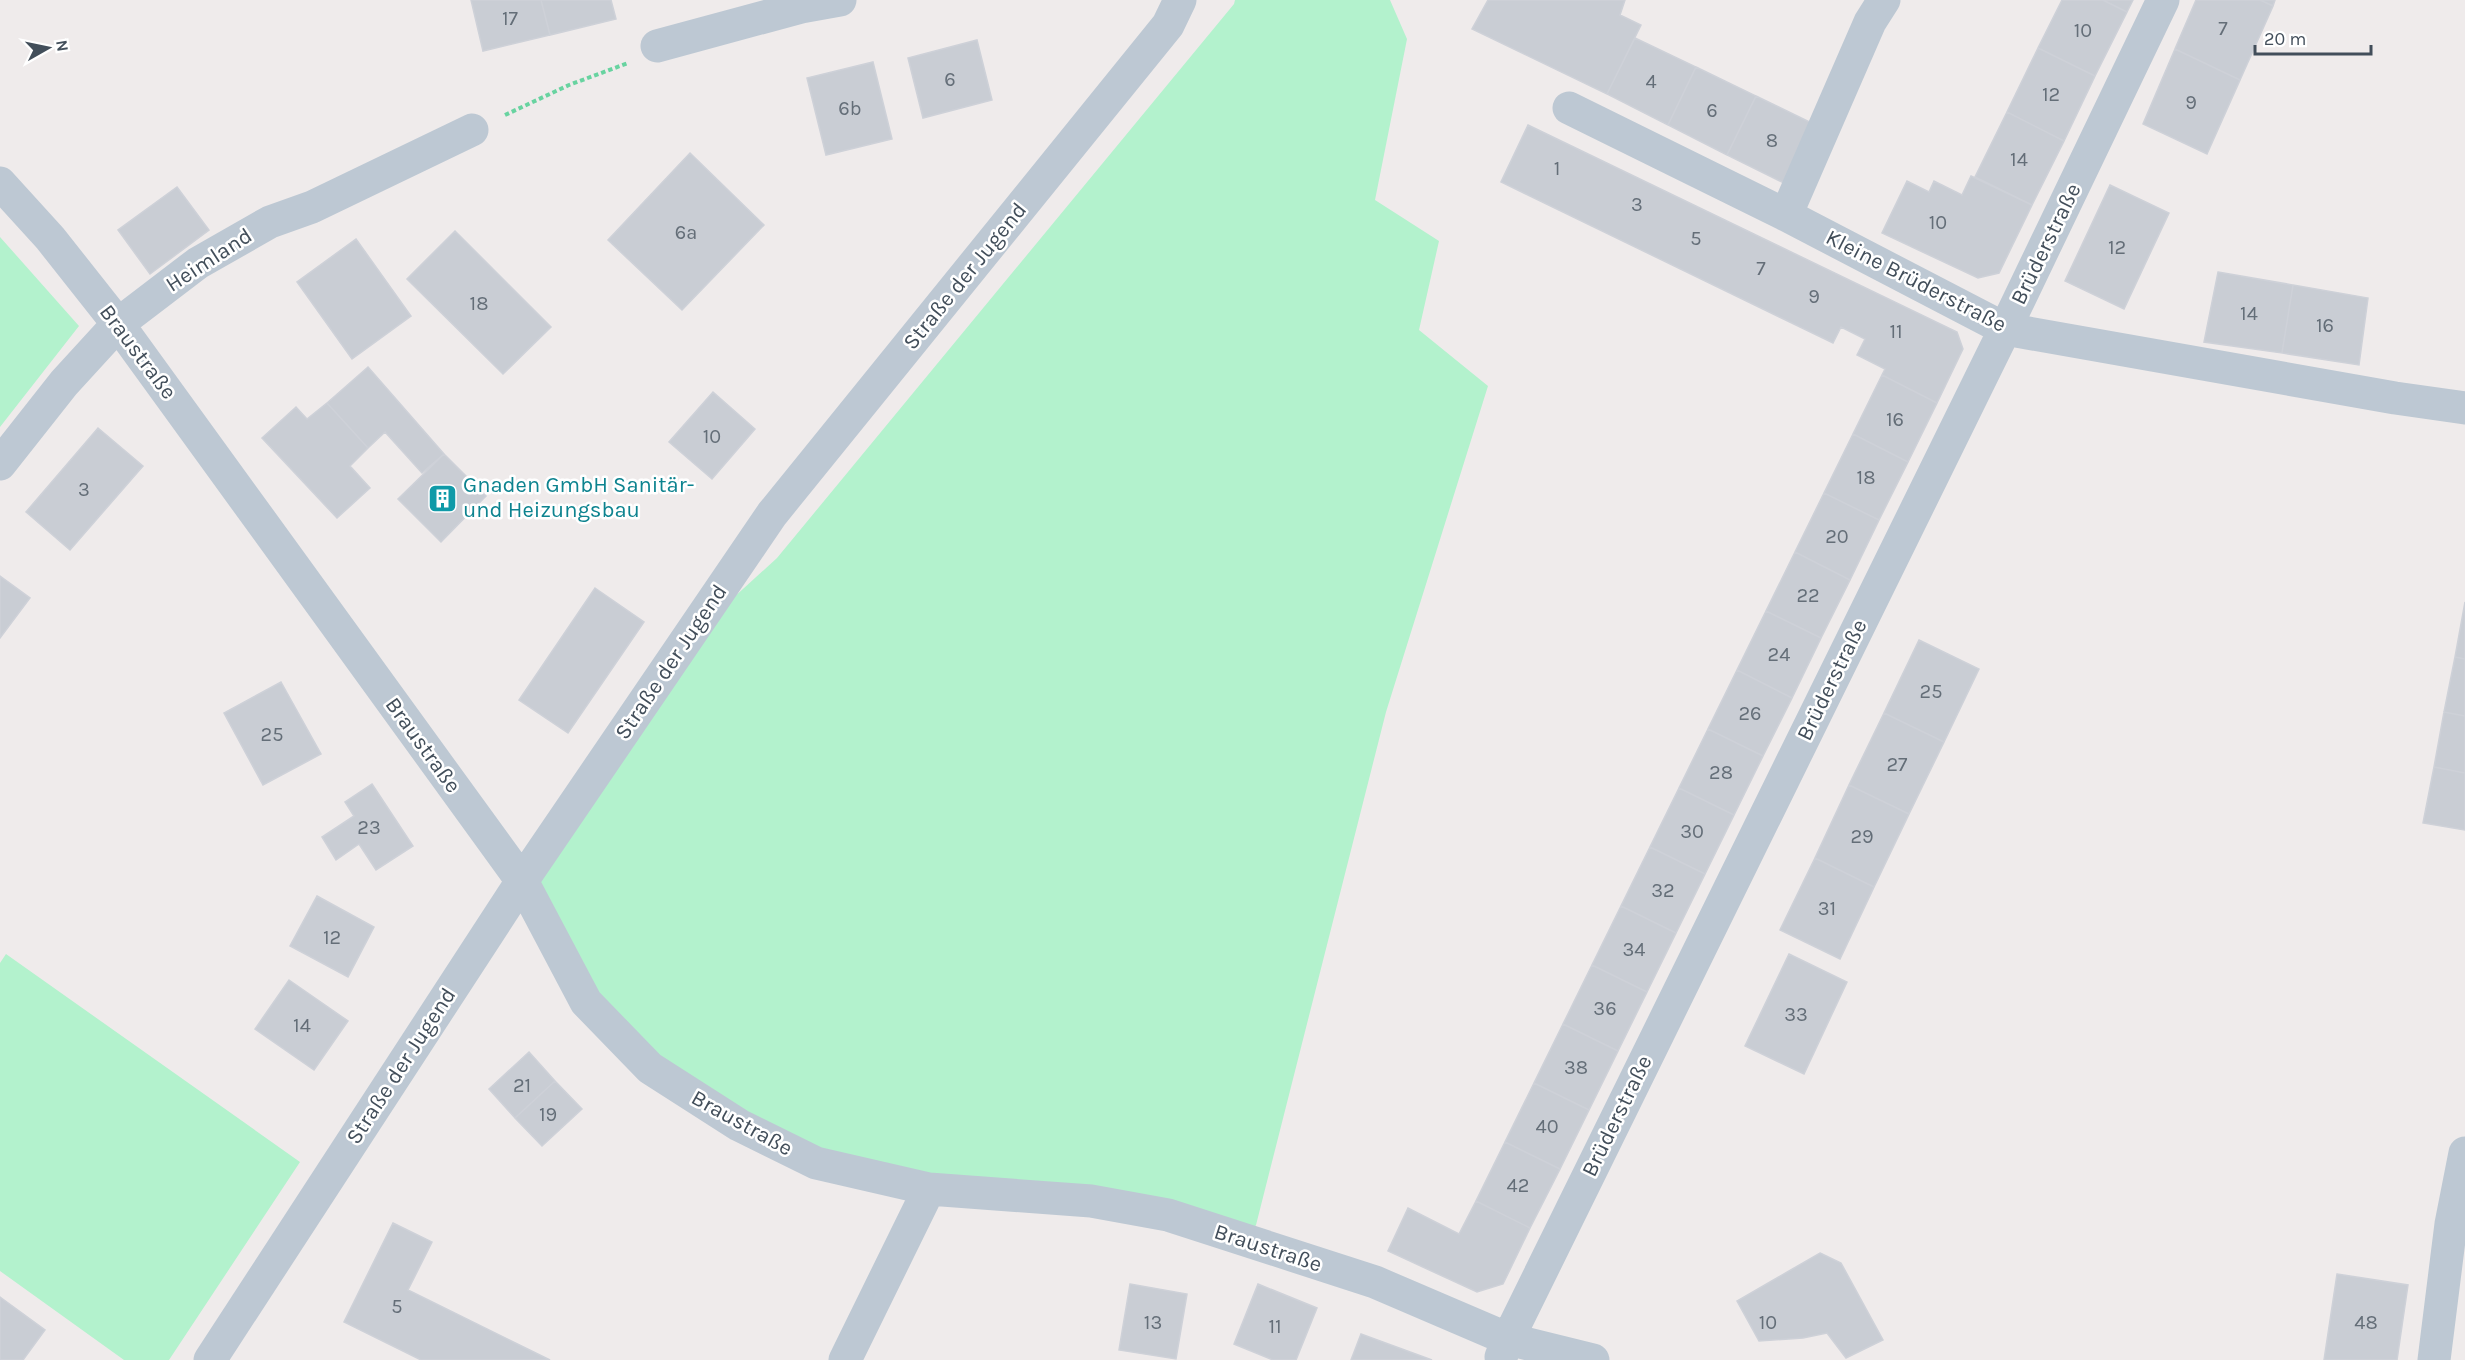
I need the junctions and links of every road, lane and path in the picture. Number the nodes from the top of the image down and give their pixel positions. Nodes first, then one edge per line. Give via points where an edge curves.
1 (840, 0) edge
2 (1180, 0) edge
3 (1884, 0) edge
4 (2163, 0) edge
5 (657, 46) joint
6 (1569, 108) dead end
7 (472, 130) joint
8 (0, 183) edge
9 (1786, 215) junction
10 (118, 324) junction
11 (2005, 329) junction
12 (2465, 408) edge
13 (0, 464) edge
14 (522, 881) junction
15 (2465, 1153) edge
16 (930, 1189) junction
17 (1504, 1349) edge
18 (210, 1360) edge
19 (845, 1360) edge
20 (1593, 1360) edge
21 (2434, 1360) edge

1 - 5 street
2 - 14 street, Straße der Jugend via 1168,25 772,514
3 - 9 street via 1870,22
4 - 11 street, Brüderstraße
5 - 7 path via 633,61
6 - 9 street, Kleine Brüderstraße
7 - 10 street, Heimland via 312,207 270,222 198,262
8 - 10 street, Braustraße via 50,238
9 - 11 street, Kleine Brüderstraße
10 - 13 street, Heimland via 64,383
10 - 14 street, Braustraße
11 - 12 street, Kleine Brüderstraße
11 - 17 street, Brüderstraße
14 - 16 street, Braustraße via 586,1002 650,1068 739,1125 816,1163
14 - 18 street, Straße der Jugend
15 - 21 street via 2451,1224
16 - 17 street, Braustraße via 1091,1201 1168,1215 1375,1282
16 - 19 street
17 - 20 street, Braustraße

